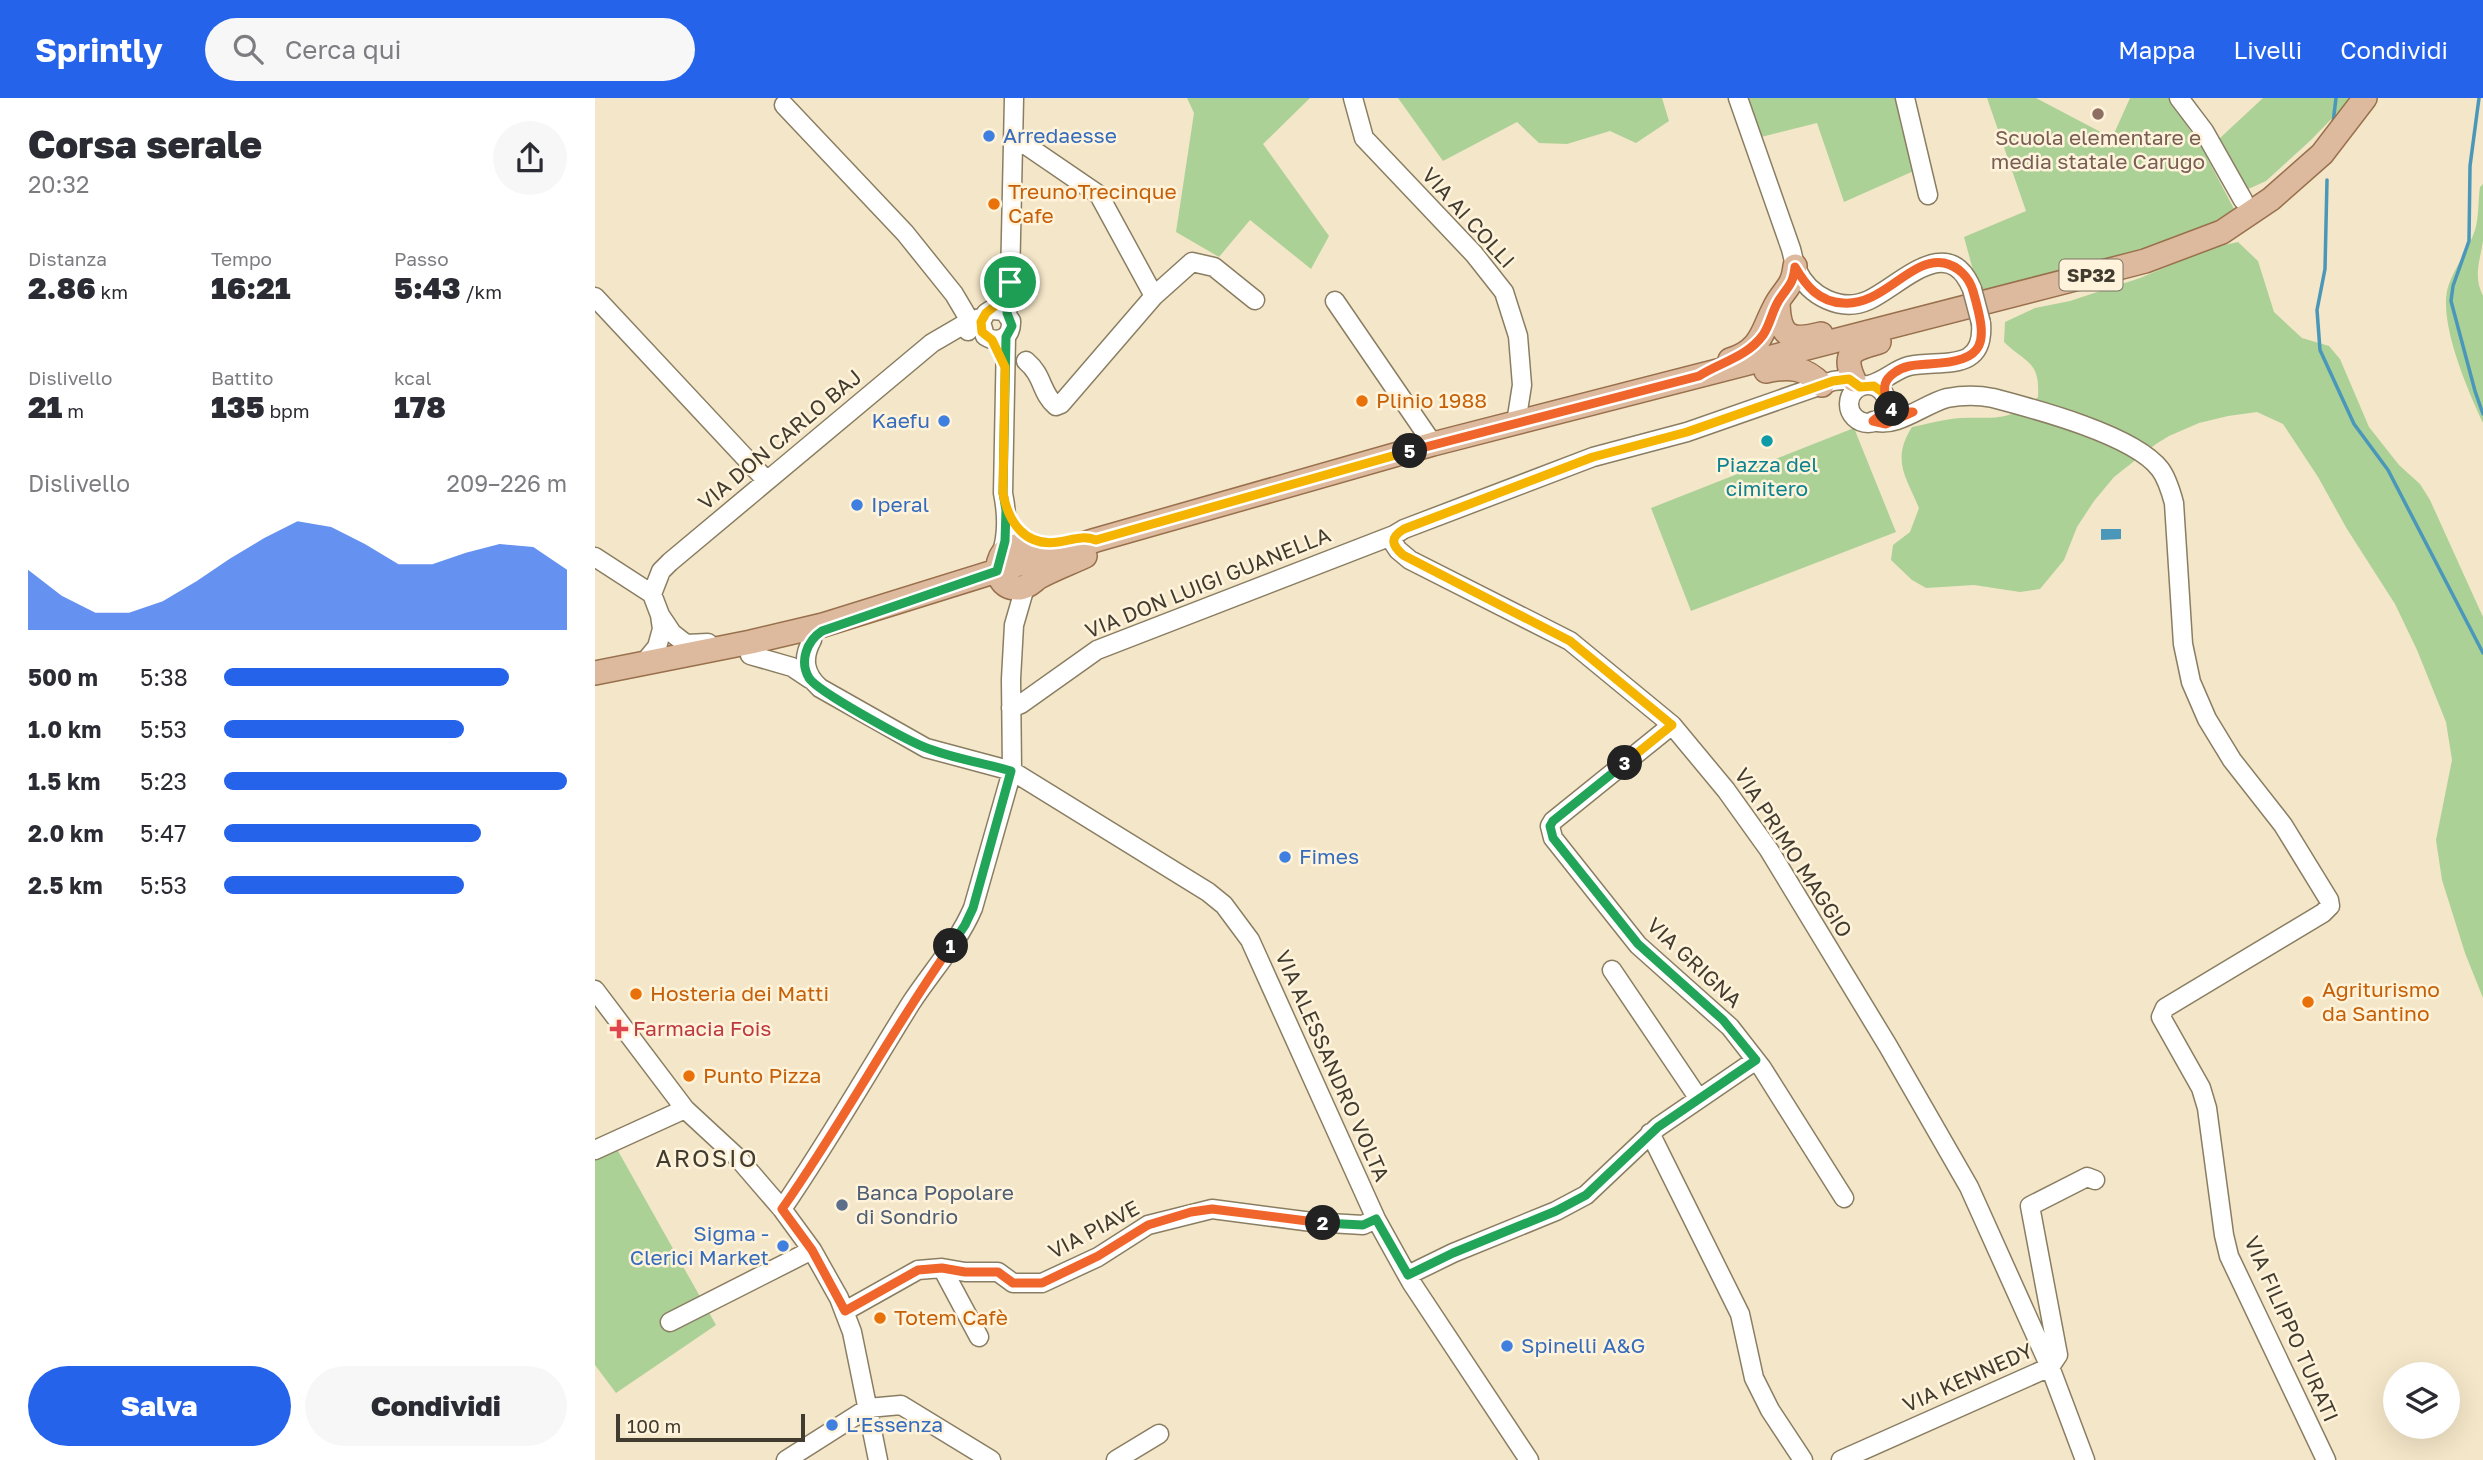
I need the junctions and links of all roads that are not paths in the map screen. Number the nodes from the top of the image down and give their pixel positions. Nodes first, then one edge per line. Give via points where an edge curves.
1 (1014, 98) edge
2 (1353, 98) edge
3 (1738, 98) edge
4 (1905, 98) edge
5 (2179, 98) edge
6 (2365, 98) edge
7 (784, 105) dead end
8 (1014, 137) junction
9 (1928, 195) dead end
10 (2242, 200) dead end
11 (1795, 267) junction
12 (1154, 296) junction
13 (595, 297) edge
14 (1255, 300) dead end
15 (1335, 301) dead end
16 (1778, 302) junction
17 (1958, 309) junction
18 (1923, 319) junction
19 (984, 325) junction
20 (1025, 361) dead end
21 (1702, 375) junction
22 (1822, 385) junction
23 (1873, 387) junction
24 (1850, 410) junction
25 (1913, 412) junction
26 (1873, 421) junction
27 (1516, 423) junction
28 (1433, 444) junction
29 (767, 481) junction
30 (1010, 518) junction
31 (1394, 535) junction
32 (1097, 543) junction
33 (595, 557) edge
34 (1033, 567) junction
35 (1000, 568) junction
36 (652, 594) junction
37 (660, 615) junction
38 (817, 632) junction
39 (750, 655) junction
40 (638, 659) junction
41 (595, 666) edge
42 (595, 673) edge
43 (595, 678) edge
44 (810, 679) junction
45 (595, 686) edge
46 (1011, 708) junction
47 (1672, 725) junction
48 (1011, 771) junction
49 (1612, 970) dead end
50 (595, 990) edge
51 (1756, 1060) junction
52 (1699, 1099) junction
53 (685, 1109) junction
54 (1650, 1133) junction
55 (595, 1150) edge
56 (2095, 1180) dead end
57 (1845, 1198) dead end
58 (782, 1209) junction
59 (1376, 1219) junction
60 (812, 1250) junction
61 (942, 1268) junction
62 (1408, 1275) junction
63 (845, 1311) junction
64 (670, 1322) dead end
65 (979, 1337) dead end
66 (2050, 1367) junction
67 (868, 1408) junction
68 (1159, 1434) dead end
69 (786, 1460) edge
70 (878, 1460) edge
71 (991, 1460) edge
72 (1116, 1460) edge
73 (1529, 1460) edge
74 (1803, 1460) edge
75 (1841, 1460) edge
76 (2085, 1460) edge
77 (2326, 1460) edge

1 - 8 street
2 - 27 street, VIA AI COLLI via 1364,138 1504,292 1518,336 1522,385
3 - 11 street
4 - 9 street
5 - 10 street via 2204,131
6 - 17 main road, SP32 via 2322,155 2271,199 2222,232 2145,261
7 - 19 street
8 - 12 street via 1099,195
8 - 19 street via 1010,282
11 - 16 main road via 1792,283
11 - 23 street, bridge via 1817,294 1837,303 1872,299 1932,263 1956,267 1964,275 1981,323 1977,349 1955,363 1902,368
12 - 14 street via 1192,262 1214,267
12 - 20 street via 1061,404 1050,401 1037,371
13 - 29 street
15 - 28 street
16 - 18 main road via 1782,325 1795,339 1903,314
16 - 21 main road via 1766,331 1752,347
17 - 18 main road, SP32
17 - 23 main road via 1934,326 1854,350 1848,363
18 - 21 main road, SP32
19 - 29 street, VIA DON CARLO BAJ via 932,343
19 - 30 street via 1005,367 1003,493
21 - 22 main road via 1729,379 1784,367 1802,370
21 - 27 main road, SP32
22 - 23 street via 1841,379
22 - 24 street
22 - 31 street via 1687,432 1593,457
23 - 24 street via 1855,390 1849,399
23 - 25 street via 1896,412
23 - 26 street via 1885,411
24 - 26 street via 1862,421
25 - 26 street via 1886,424
25 - 77 street, VIA FILIPPO TURATI via 1946,398 1993,398 2140,451 2160,468 2171,491 2183,643 2191,682 2222,744 2283,825 2330,906 2165,1008 2161,1017 2201,1088 2207,1108 2229,1256
27 - 28 main road, SP32
28 - 32 main road, SP32
29 - 36 street, VIA DON CARLO BAJ via 670,562
30 - 32 main road via 1029,538 1042,542 1086,537
30 - 34 street
30 - 35 street
31 - 46 street, VIA DON LUIGI GUANELLA via 1097,650
31 - 47 street, VIA PRIMO MAGGIO via 1394,546 1403,555 1570,641
32 - 34 main road, SP32
33 - 36 street
34 - 35 main road, SP32
34 - 35 main road via 1011,587
34 - 46 street via 1014,625
35 - 38 main road, SP32
35 - 38 main road, SP32
36 - 37 street
37 - 38 street via 686,645 809,622
37 - 40 street via 660,638 653,653
38 - 39 main road, SP32
38 - 40 main road, SP32
38 - 44 street via 805,653
39 - 44 street, VIA ALESSANDRO VOLTA via 785,664
39 - 45 main road, SP32
40 - 41 street
40 - 42 main road, SP32
40 - 43 main road via 629,672
44 - 48 street, VIA ALESSANDRO VOLTA via 926,748
46 - 48 street
47 - 51 street, VIA GRIGNA via 1553,821 1551,832 1638,944 1723,1020
47 - 66 street, VIA PRIMO MAGGIO via 1769,850 1888,1046 1969,1187
48 - 58 street via 965,925
48 - 59 street, VIA ALESSANDRO VOLTA via 1208,892 1237,920
49 - 52 street
50 - 53 street
51 - 52 street
51 - 57 street, VIA GRIGNA
52 - 54 street
53 - 55 street
53 - 58 street via 738,1158
54 - 62 street via 1586,1195
54 - 74 street via 1740,1314 1754,1378
56 - 66 street, VIA KENNEDY via 2087,1177 2030,1206 2057,1355
58 - 60 street
59 - 61 street, VIA PIAVE via 1363,1225 1312,1222 1212,1209 1148,1225 1042,1283 1013,1283 998,1272
59 - 62 street, VIA ALESSANDRO VOLTA
60 - 63 street
60 - 64 street
61 - 63 street, VIA PIAVE via 918,1270
61 - 65 street
62 - 73 street, VIA ALESSANDRO VOLTA
63 - 67 street
66 - 75 street, VIA KENNEDY
66 - 76 street, VIA PRIMO MAGGIO
67 - 69 street
67 - 70 street
67 - 71 street via 901,1405
68 - 72 street

